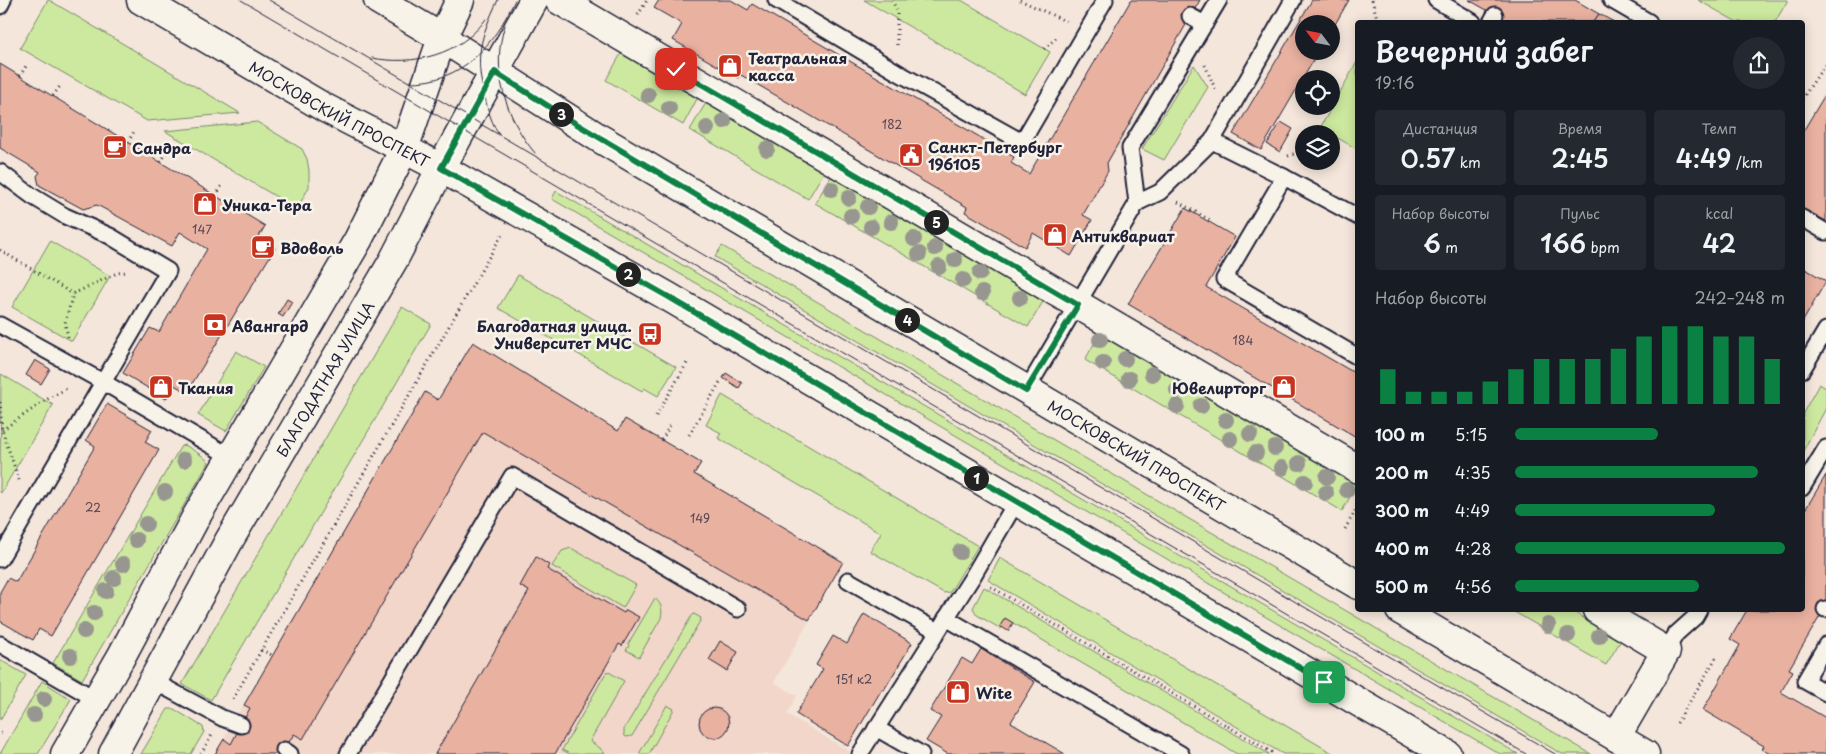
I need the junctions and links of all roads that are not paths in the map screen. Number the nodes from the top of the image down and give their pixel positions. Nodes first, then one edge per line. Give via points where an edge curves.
1 (3, 0) edge
2 (141, 0) edge
3 (378, 0) edge
4 (460, 0) edge
5 (534, 0) edge
6 (559, 0) edge
7 (776, 0) edge
8 (1105, 0) edge
9 (1219, 0) edge
10 (1293, 0) edge
11 (1436, 0) edge
12 (1611, 0) edge
13 (0, 6) edge
14 (1190, 16) dead end
15 (1471, 20) edge
16 (1646, 20) edge
17 (1205, 24) junction
18 (442, 38) junction
19 (495, 72) junction
20 (1212, 141) junction
21 (404, 149) junction
22 (441, 168) junction
23 (0, 172) edge
24 (1284, 177) junction
25 (1137, 203) junction
26 (1355, 215) edge
27 (1805, 220) edge
28 (1826, 232) edge
29 (1078, 305) junction
30 (0, 325) edge
31 (1826, 330) edge
32 (1355, 355) edge
33 (1805, 365) edge
34 (103, 382) junction
35 (1026, 391) junction
36 (1826, 448) edge
37 (231, 457) junction
38 (1355, 467) edge
39 (1805, 483) edge
40 (1016, 502) junction
41 (0, 559) edge
42 (848, 580) dead end
43 (1355, 583) edge
44 (738, 609) dead end
45 (1403, 612) edge
46 (1600, 612) edge
47 (1698, 612) edge
48 (946, 618) junction
49 (937, 631) junction
50 (0, 644) edge
51 (1826, 645) edge
52 (1666, 650) junction
53 (154, 681) junction
54 (1826, 693) edge
55 (97, 700) junction
56 (241, 725) dead end
57 (876, 728) junction
58 (1616, 737) junction
59 (65, 754) edge
60 (113, 754) edge
61 (348, 754) edge
62 (860, 754) edge
63 (921, 754) edge
64 (1181, 754) edge
65 (1447, 754) edge
66 (1645, 754) edge

1 - 13 lane
2 - 21 main road, МОСКОВСКИЙ ПРОСПЕКТ via 325,108
3 - 18 main road, МОСКОВСКИЙ ПРОСПЕКТ
4 - 18 main road
5 - 19 main road, БЛАГОДАТНАЯ УЛИЦА
6 - 29 main road
7 - 8 lane via 1022,142
9 - 17 lane
10 - 20 lane
11 - 15 lane
12 - 16 lane
14 - 17 lane
17 - 25 lane via 1130,148
18 - 19 main road, МОСКОВСКИЙ ПРОСПЕКТ
18 - 21 main road
19 - 22 main road, БЛАГОДАТНАЯ УЛИЦА
19 - 35 main road, МОСКОВСКИЙ ПРОСПЕКТ via 570,120
20 - 24 lane
20 - 25 lane via 1160,192
21 - 22 main road, МОСКОВСКИЙ ПРОСПЕКТ
21 - 37 main road via 358,240
22 - 40 main road, МОСКОВСКИЙ ПРОСПЕКТ
22 - 53 main road, БЛАГОДАТНАЯ УЛИЦА via 393,261 230,539
23 - 34 lane via 65,216 110,236 168,271
24 - 26 lane
24 - 32 lane via 1224,279
25 - 29 lane
27 - 28 lane
29 - 35 lane
29 - 38 main road
30 - 34 lane
31 - 33 lane
34 - 37 lane
34 - 41 lane
35 - 43 main road, МОСКОВСКИЙ ПРОСПЕКТ
36 - 39 lane
37 - 55 main road
40 - 48 lane
40 - 65 main road, МОСКОВСКИЙ ПРОСПЕКТ
42 - 49 lane
44 - 61 lane via 512,476
45 - 58 main road
46 - 52 main road
47 - 52 lane via 1676,634
48 - 49 lane
48 - 64 lane
49 - 57 lane
50 - 55 lane
51 - 54 lane via 1805,681
52 - 58 main road
53 - 56 lane
53 - 60 main road, БЛАГОДАТНАЯ УЛИЦА
55 - 59 main road
57 - 62 lane
57 - 63 lane
58 - 66 main road

